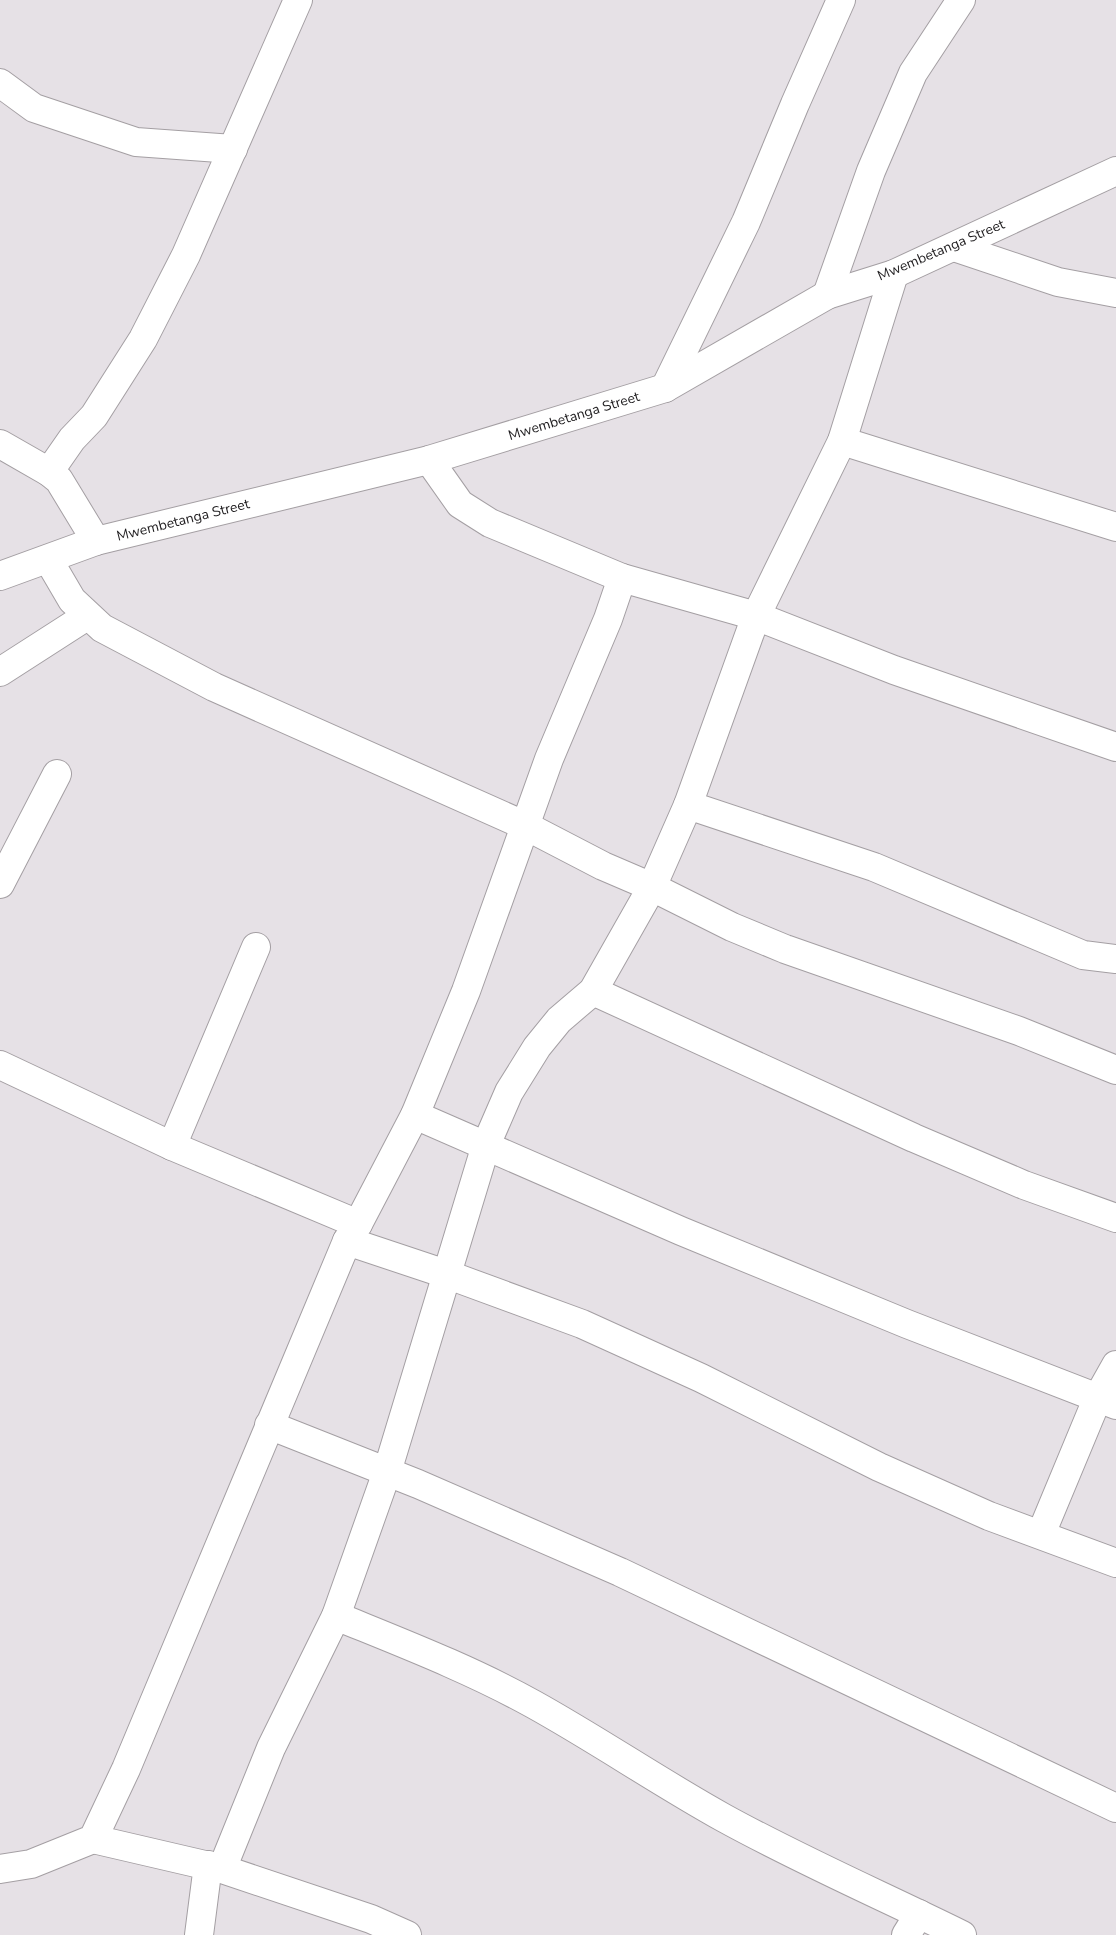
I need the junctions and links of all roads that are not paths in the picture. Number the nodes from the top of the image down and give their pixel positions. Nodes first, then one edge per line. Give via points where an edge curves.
1 (298, 0) edge
2 (840, 0) edge
3 (961, 0) edge
4 (0, 83) edge
5 (232, 149) junction
6 (1116, 171) edge
7 (954, 247) junction
8 (894, 274) junction
9 (1116, 293) edge
10 (827, 294) junction
11 (665, 388) junction
12 (842, 442) junction
13 (0, 444) edge
14 (428, 460) junction
15 (49, 472) junction
16 (1116, 527) edge
17 (96, 541) junction
18 (48, 559) junction
19 (0, 576) edge
20 (622, 578) junction
21 (87, 616) junction
22 (756, 616) junction
23 (0, 672) edge
24 (1116, 747) edge
25 (57, 774) dead end
26 (688, 805) junction
27 (526, 826) junction
28 (0, 884) edge
29 (652, 887) junction
30 (256, 947) dead end
31 (1116, 959) edge
32 (593, 991) junction
33 (0, 1065) edge
34 (1116, 1070) edge
35 (415, 1115) junction
36 (486, 1145) junction
37 (172, 1146) junction
38 (1116, 1218) edge
39 (352, 1233) junction
40 (446, 1274) junction
41 (1116, 1365) edge
42 (1107, 1401) edge
43 (270, 1426) junction
44 (387, 1472) junction
45 (1041, 1534) junction
46 (1116, 1562) edge
47 (336, 1616) junction
48 (1116, 1808) edge
49 (94, 1839) junction
50 (215, 1867) junction
51 (0, 1869) edge
52 (913, 1924) edge
53 (199, 1935) edge
54 (407, 1935) edge
55 (962, 1935) edge

1 - 5 street
2 - 11 street via 746,222
3 - 10 street via 913,73 872,171
4 - 5 street via 34,108 136,142
5 - 15 street via 186,255 142,339 94,416 72,439
6 - 7 street, Mwembetanga Street
7 - 8 street, Mwembetanga Street
7 - 9 street via 1058,282
8 - 10 street, Mwembetanga Street
8 - 12 street
10 - 11 street, Mwembetanga Street
11 - 14 street, Mwembetanga Street
12 - 16 street
12 - 22 street
13 - 15 street
14 - 17 street, Mwembetanga Street
14 - 20 street via 460,504 490,523
15 - 17 street via 59,480
17 - 18 street, Mwembetanga Street
18 - 19 street, Mwembetanga Street
18 - 21 street via 72,600
20 - 22 street
20 - 27 street via 549,759
21 - 23 street
21 - 27 street via 102,628 214,687
22 - 24 street via 894,670
22 - 26 street
25 - 28 street
26 - 29 street
26 - 31 street via 874,867 1083,955
27 - 29 street
27 - 35 street via 466,991
29 - 32 street
29 - 34 street via 785,949 1019,1031
30 - 37 street
32 - 36 street via 559,1020 537,1047 509,1092
32 - 38 street via 914,1138 1024,1185
33 - 37 street
35 - 36 street
35 - 39 street
36 - 40 street
36 - 42 street via 680,1231
37 - 39 street
39 - 40 street
39 - 43 street
40 - 44 street
40 - 45 street via 582,1324 701,1378 888,1471 989,1516
41 - 42 street
42 - 45 street
43 - 44 street
43 - 49 street
44 - 47 street
44 - 48 street via 646,1583
45 - 46 street
47 - 50 street
47 - 52 street via 532,1703 724,1818 842,1879
49 - 50 street
49 - 51 street via 31,1864
50 - 53 street
50 - 54 street via 371,1919
52 - 55 street

